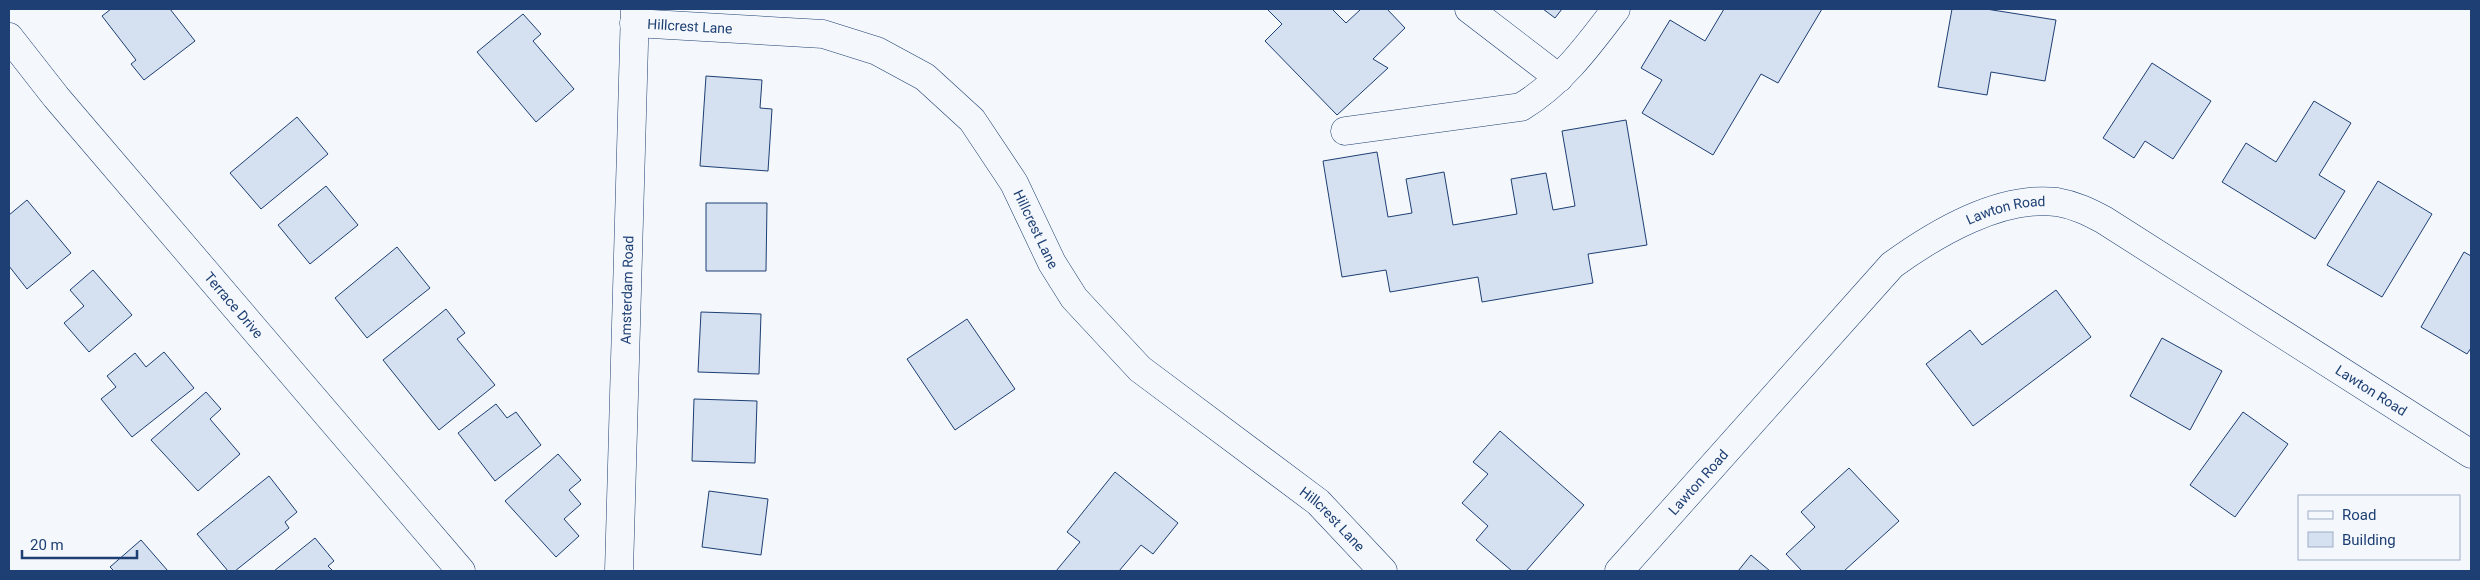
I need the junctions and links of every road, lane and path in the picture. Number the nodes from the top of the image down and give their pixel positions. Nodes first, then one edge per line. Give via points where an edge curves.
1 (1469, 9) edge
2 (1616, 9) edge
3 (634, 16) edge
4 (9, 37) edge
5 (1559, 78) junction
6 (1346, 130) dead end
7 (2471, 454) edge
8 (461, 571) edge
9 (619, 571) edge
10 (1382, 571) edge
11 (1619, 571) edge

1 - 5 street
2 - 5 street
3 - 9 street, Amsterdam Road
3 - 10 street, Hillcrest Lane via 822,34 877,51 926,77 972,120 1014,183 1052,262 1074,298 1140,369 1318,502
4 - 8 street, Terrace Drive via 56,97
5 - 6 street via 1543,94 1521,107
7 - 11 street, Lawton Road via 2104,220 2082,208 2057,202 2017,203 1954,225 1924,241 1892,265

